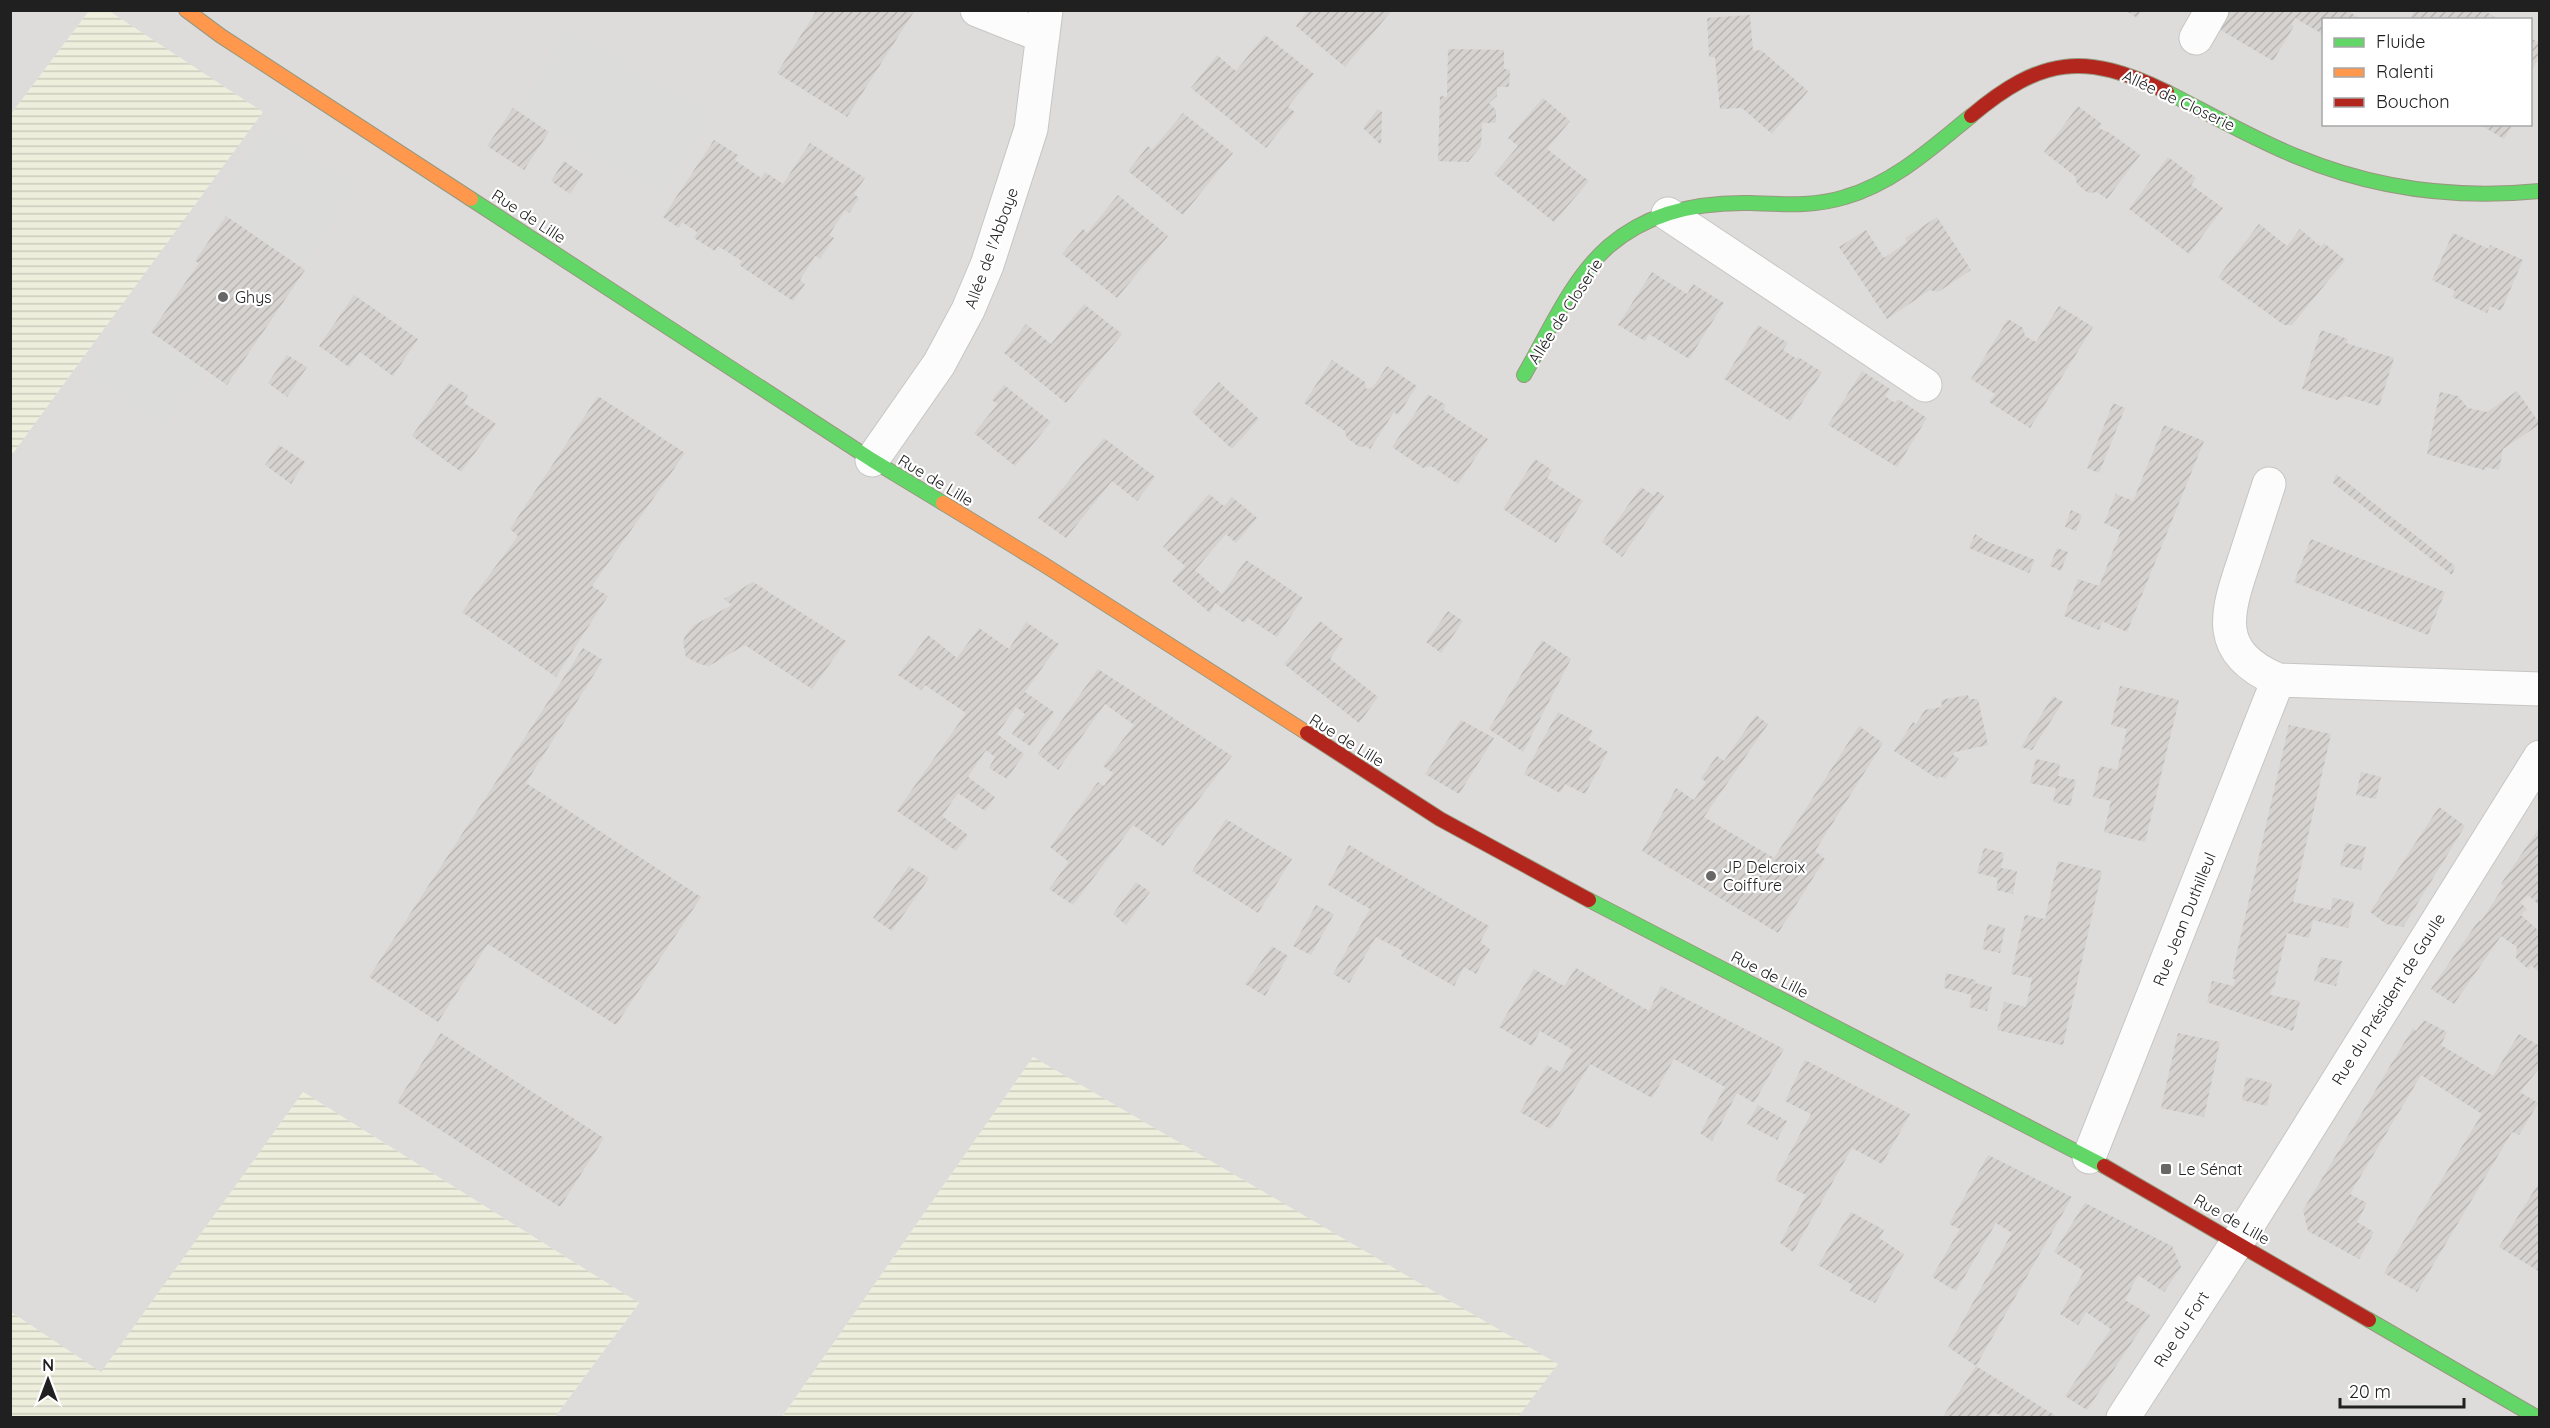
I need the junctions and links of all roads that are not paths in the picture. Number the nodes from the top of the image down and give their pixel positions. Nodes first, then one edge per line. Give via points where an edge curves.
1 (186, 10) edge
2 (976, 10) edge
3 (2212, 10) edge
4 (1045, 23) edge
5 (2196, 38) dead end
6 (2540, 191) edge
7 (1668, 214) junction
8 (1524, 375) dead end
9 (1925, 385) dead end
10 (872, 460) junction
11 (2269, 484) dead end
12 (2278, 680) junction
13 (2540, 689) edge
14 (2539, 759) edge
15 (2089, 1157) junction
16 (2238, 1241) junction
17 (2123, 1418) edge
18 (2538, 1418) edge

1 - 10 main road, Rue de Lille via 220,36
2 - 4 street
3 - 5 street
4 - 10 street, Allée de l'Abbaye via 1031,129 987,266 944,355
6 - 7 main road, Allée de Closerie via 2488,194 2418,189 2330,169 2299,158 2138,78 2084,65 2034,73 2011,84 1909,166 1857,193 1797,205 1709,204
7 - 8 main road, Allée de Closerie via 1641,224 1605,250 1577,286
7 - 9 street
10 - 15 main road, Rue de Lille via 1043,564 1450,825
11 - 12 street via 2230,603 2230,624 2234,643 2243,658 2255,670
12 - 13 street
12 - 15 street, Rue Jean Duthilleul
14 - 16 street, Rue du Président de Gaulle
15 - 16 main road, Rue de Lille
16 - 17 street, Rue du Fort
16 - 18 main road, Rue de Lille

